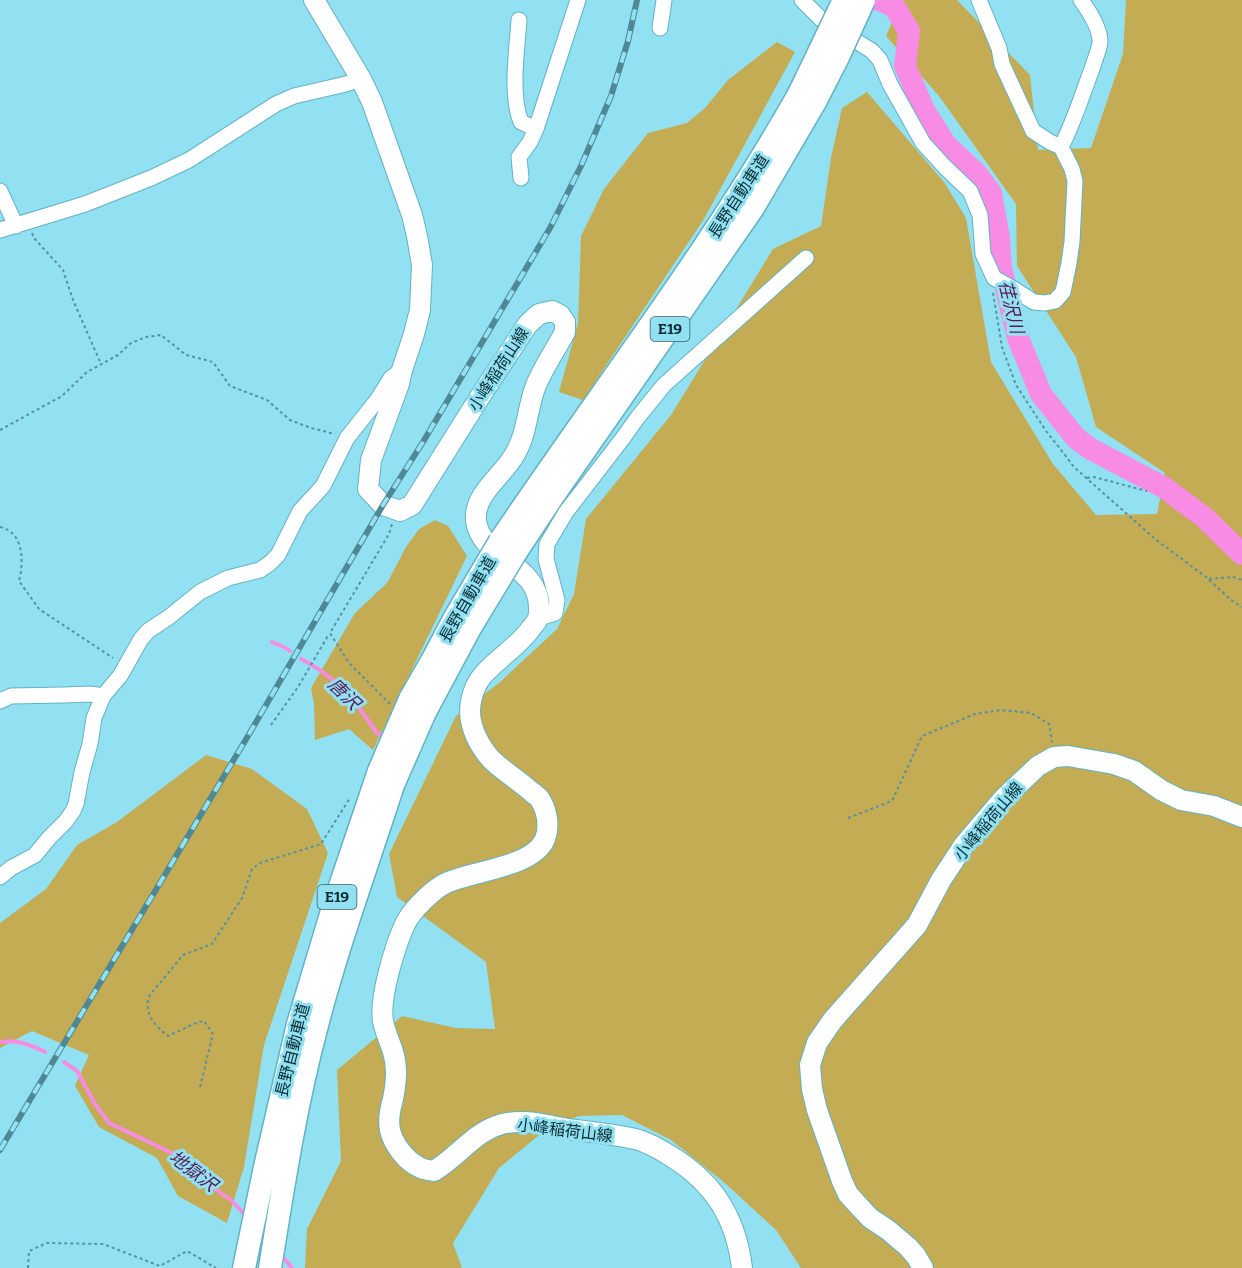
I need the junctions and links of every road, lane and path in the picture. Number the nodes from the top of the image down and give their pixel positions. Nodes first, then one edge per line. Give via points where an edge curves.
1 (314, 0) edge
2 (578, 0) edge
3 (664, 0) edge
4 (802, 0) edge
5 (844, 0) edge
6 (864, 0) edge
7 (979, 0) edge
8 (1081, 0) edge
9 (519, 20) dead end
10 (660, 28) dead end
11 (360, 79) junction
12 (807, 98) junction
13 (536, 129) junction
14 (1061, 147) junction
15 (521, 178) dead end
16 (0, 190) edge
17 (21, 224) junction
18 (0, 230) edge
19 (806, 258) dead end
20 (996, 279) junction
21 (101, 364) junction
22 (402, 370) junction
23 (0, 430) edge
24 (347, 438) junction
25 (1087, 478) junction
26 (1147, 491) dead end
27 (396, 510) junction
28 (0, 527) edge
29 (1209, 579) junction
30 (1242, 580) edge
31 (1242, 607) edge
32 (539, 618) junction
33 (330, 633) junction
34 (126, 666) junction
35 (103, 696) junction
36 (0, 701) edge
37 (409, 706) junction
38 (271, 725) dead end
39 (1054, 757) junction
40 (352, 795) dead end
41 (1242, 817) edge
42 (848, 819) dead end
43 (0, 877) edge
44 (307, 1027) junction
45 (200, 1087) dead end
46 (28, 1268) edge
47 (216, 1268) edge
48 (244, 1268) edge
49 (270, 1268) edge
50 (742, 1268) edge
51 (923, 1268) edge

1 - 11 main road
2 - 13 street
3 - 10 street
4 - 20 street via 821,19 880,60 923,143 970,191 980,215 983,254
5 - 12 highway, 長野自動車道 / E19, bridge
6 - 12 highway, 長野自動車道 / E19, bridge via 838,57
7 - 14 street via 1002,64 1033,130
8 - 14 street via 1100,42
9 - 13 street via 515,79 518,114 521,122
11 - 17 street via 294,96 180,165 85,204
11 - 22 main road via 412,215 422,265 420,310
12 - 37 highway, 長野自動車道 / E19, bridge via 753,208 559,487 508,546
13 - 15 street via 519,157
14 - 20 street via 1075,181 1072,242 1063,292 1055,300 1034,302
16 - 17 street
17 - 18 street
17 - 21 path via 63,270
19 - 32 street via 664,386 566,512 547,544 546,559 557,600 555,613
20 - 25 path via 993,296 1002,347 1016,385 1074,467
21 - 23 path via 62,396
21 - 24 path via 131,343 161,334 186,355 213,362 230,386 267,400 290,420
22 - 24 street via 391,378
22 - 27 main road via 371,460 368,489 382,505
24 - 34 street via 323,486 300,511 278,555 260,570 228,578 200,592 148,631
25 - 26 path
25 - 29 path via 1155,539
27 - 32 main road, 小峰稲荷山線 via 412,505 528,324 539,314 552,311 560,315 565,332 535,388 515,454 476,511 476,523 486,544 528,577 535,588
27 - 33 path via 389,534
28 - 34 path via 18,541 22,553 19,581 39,609
29 - 30 path
29 - 31 path
32 - 50 main road, 小峰稲荷山線 via 525,638 482,676 470,707 472,725 491,760 539,798 548,827 544,841 520,861 444,884 423,900 406,921 395,948 383,1001 383,1021 396,1068 390,1129 409,1161 434,1171 480,1135 519,1121 637,1139 684,1164 712,1191 734,1232
33 - 37 path via 349,663
33 - 38 path
34 - 35 street
35 - 36 street via 12,696
35 - 43 street via 94,718 73,811 35,855
37 - 44 highway, 長野自動車道 / E19, bridge via 336,958
39 - 41 main road via 1114,764 1134,771 1181,800 1214,806
39 - 42 path via 1049,724 1031,712 1001,710 975,714 922,736 892,801
39 - 51 main road, 小峰稲荷山線 via 1038,766 1004,798 964,845 917,925 832,1021 817,1044 810,1065 818,1110 848,1194 870,1218 908,1247
40 - 45 path via 321,844 252,869 242,898 212,944 183,955 150,995 146,1010 168,1036 204,1021 213,1034
44 - 48 highway, 長野自動車道 / E19 via 265,1167
44 - 49 highway, 長野自動車道 / E19 via 302,1090
46 - 47 path via 28,1251 47,1243 78,1243 103,1244 160,1266 188,1251

